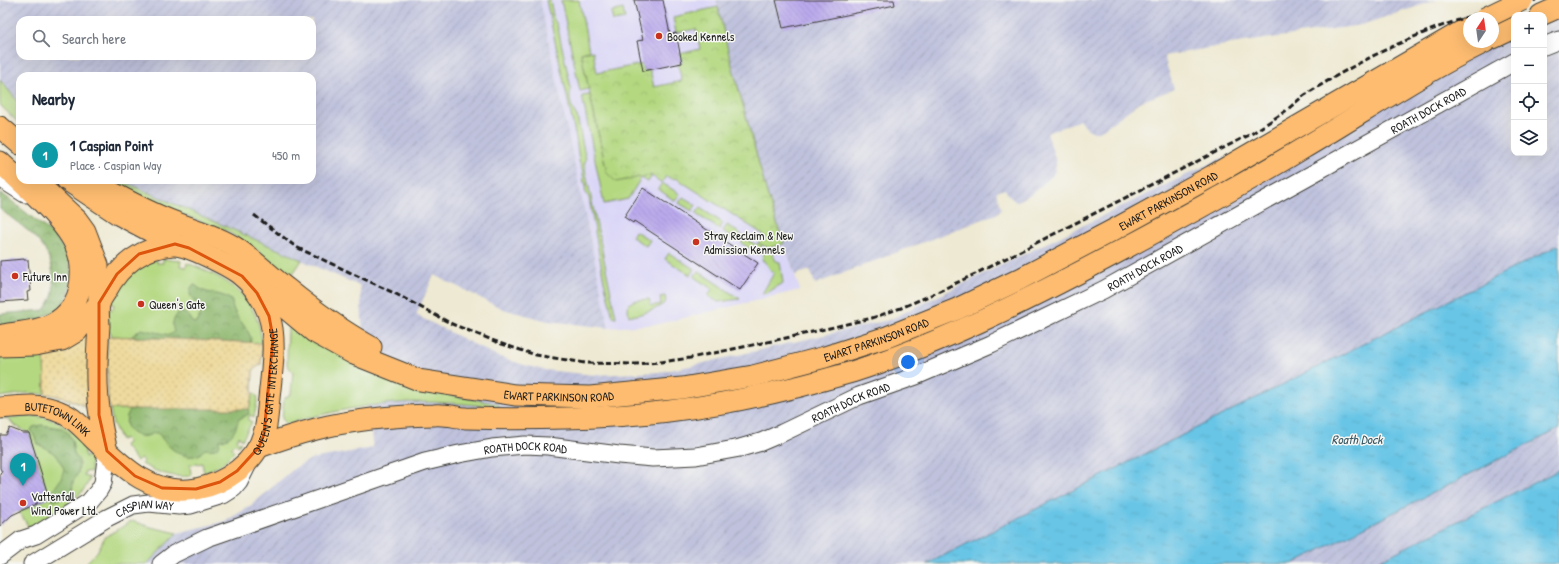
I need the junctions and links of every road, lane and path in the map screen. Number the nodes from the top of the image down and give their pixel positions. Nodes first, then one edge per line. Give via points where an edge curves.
1 (1522, 0) edge
2 (1559, 7) edge
3 (1497, 12) edge
4 (1547, 12) edge
5 (1463, 29) edge
6 (1511, 29) edge
7 (1499, 35) edge
8 (1559, 40) edge
9 (1547, 45) edge
10 (1474, 48) edge
11 (1511, 64) edge
12 (0, 161) edge
13 (16, 168) edge
14 (16, 177) edge
15 (0, 178) edge
16 (23, 184) edge
17 (38, 184) edge
18 (73, 184) edge
19 (97, 184) edge
20 (47, 208) junction
21 (175, 244) junction
22 (242, 276) junction
23 (99, 303) junction
24 (0, 335) edge
25 (0, 346) edge
26 (450, 385) junction
27 (0, 408) edge
28 (107, 451) junction
29 (254, 453) junction
30 (0, 556) edge
31 (32, 564) edge
32 (161, 564) edge

1 - 3 main road, bridge
2 - 4 main road
5 - 26 main road, EWART PARKINSON ROAD via 1165,202 1020,279 957,309 888,337 792,366 682,388 560,397 515,395
6 - 7 main road
8 - 9 street
10 - 29 main road, EWART PARKINSON ROAD via 1177,220 1028,299 919,348 852,372 784,390 711,405 614,416 462,418 439,414 378,418 318,428
11 - 32 street, ROATH DOCK ROAD via 1103,290 984,347 916,376 859,396 761,442 710,454 683,457 632,457 525,445 459,454 425,462 208,538 174,554
12 - 13 main road
12 - 14 main road
15 - 20 street
16 - 20 main road
17 - 23 main road via 77,220 85,231 98,265
18 - 21 main road, QUEEN'S GATE INTERCHANGE via 118,214
19 - 26 main road via 142,209 225,242 252,259 307,305 350,336
20 - 24 main road via 77,248 81,266 78,298 65,315 50,325
21 - 22 main road, QUEEN'S GATE INTERCHANGE via 208,256
21 - 23 main road via 147,251 132,259 117,274
22 - 26 main road, EWART PARKINSON ROAD via 314,332 354,354 419,380
22 - 29 main road, QUEEN'S GATE INTERCHANGE via 264,304 273,333 267,416 264,434
23 - 25 main road via 77,331 62,340 35,345
23 - 28 main road via 98,398
27 - 28 main road, BUTETOWN LINK via 44,407 61,412 77,422
28 - 29 main road, QUEEN'S GATE INTERCHANGE via 135,476 173,490 196,489 220,482 234,474
28 - 30 street via 103,483 89,502 36,535 21,540
29 - 31 street, CASPIAN WAY via 239,482 223,495 191,505 132,505

